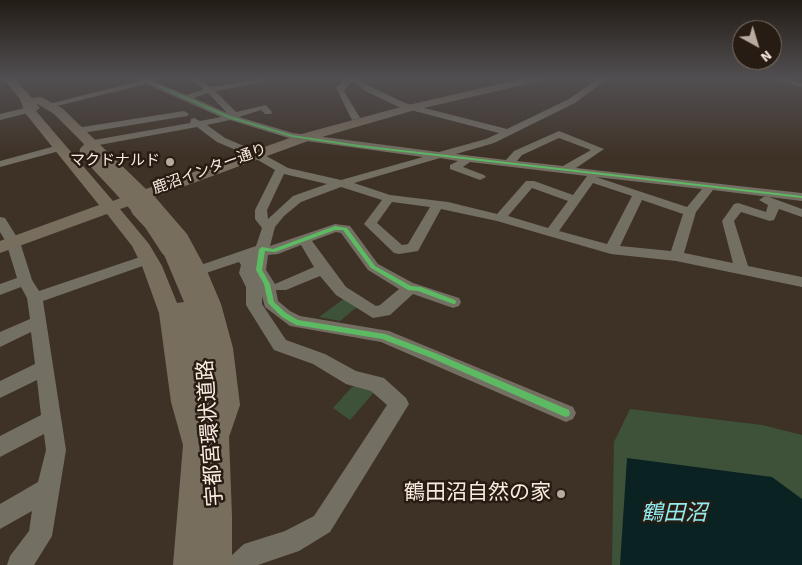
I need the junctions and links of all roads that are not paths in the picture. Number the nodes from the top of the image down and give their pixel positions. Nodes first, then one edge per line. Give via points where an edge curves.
1 (32, 104) edge
2 (36, 104) edge
3 (36, 104) edge
4 (37, 104) edge
5 (183, 104) edge
6 (203, 104) edge
7 (221, 104) edge
8 (347, 104) edge
9 (403, 104) edge
10 (414, 104) edge
11 (565, 104) edge
12 (407, 106) junction
13 (268, 112) dead end
14 (184, 114) junction
15 (231, 116) junction
16 (0, 117) edge
17 (355, 118) junction
18 (530, 122) junction
19 (198, 124) junction
20 (76, 131) junction
21 (508, 132) junction
22 (559, 134) junction
23 (297, 137) junction
24 (59, 148) junction
25 (84, 151) junction
26 (251, 152) junction
27 (442, 156) junction
28 (469, 159) junction
29 (509, 163) junction
30 (0, 164) edge
31 (282, 169) junction
32 (564, 170) junction
33 (593, 176) junction
34 (480, 177) dead end
35 (342, 184) junction
36 (710, 186) junction
37 (731, 188) junction
38 (140, 192) junction
39 (639, 194) junction
40 (802, 197) edge
41 (389, 198) junction
42 (575, 200) junction
43 (107, 204) junction
44 (775, 204) junction
45 (437, 205) junction
46 (690, 212) junction
47 (802, 213) edge
48 (500, 218) junction
49 (0, 221) edge
50 (269, 227) junction
51 (551, 234) junction
52 (304, 239) junction
53 (5, 241) edge
54 (262, 249) junction
55 (611, 250) junction
56 (159, 253) junction
57 (243, 256) junction
58 (676, 256) junction
59 (323, 270) junction
60 (742, 270) junction
61 (197, 271) junction
62 (26, 280) junction
63 (802, 282) edge
64 (281, 286) dead end
65 (410, 288) junction
66 (0, 290) edge
67 (35, 298) junction
68 (454, 302) dead end
69 (38, 322) junction
70 (0, 340) edge
71 (44, 368) junction
72 (0, 390) edge
73 (566, 413) dead end
74 (51, 420) junction
75 (207, 442) junction
76 (0, 447) edge
77 (47, 489) junction
78 (0, 518) edge
79 (19, 565) edge
80 (190, 565) edge
81 (215, 565) edge
82 (240, 565) edge

1 - 16 street
2 - 24 main road
3 - 25 main road
4 - 20 main road
5 - 14 street
6 - 15 street
7 - 15 street
8 - 17 street
9 - 12 street
10 - 12 main road, 鹿沼インター通り
11 - 18 street
12 - 17 main road, 鹿沼インター通り
12 - 21 street
12 - 23 main road, 鹿沼インター通り
13 - 15 street via 263,108
14 - 19 street
14 - 20 street
15 - 19 street
15 - 23 street
17 - 23 main road, 鹿沼インター通り
18 - 21 street
18 - 22 street
19 - 25 street
19 - 26 street via 221,140
20 - 25 main road
21 - 27 street
22 - 29 street via 518,153
22 - 32 street via 599,149
23 - 26 main road, 鹿沼インター通り
23 - 27 street
24 - 30 street
24 - 43 main road
25 - 38 main road
25 - 56 main road
26 - 31 street
26 - 38 main road, 鹿沼インター通り
27 - 28 street
27 - 35 street
28 - 29 street
28 - 34 street via 454,167
29 - 32 street
31 - 35 street
31 - 50 street via 261,210 261,219
32 - 33 street
33 - 36 street
33 - 39 street
33 - 42 street
35 - 41 street
35 - 50 street via 297,199
36 - 37 street
36 - 46 street
37 - 40 street
37 - 44 street
38 - 43 main road, 鹿沼インター通り
38 - 61 main road via 178,234
39 - 46 street
39 - 55 street
41 - 45 street
41 - 45 street via 370,224 399,250 413,248
42 - 48 street via 530,184
42 - 51 street
43 - 53 main road, 鹿沼インター通り
43 - 56 main road via 140,244
44 - 47 street
44 - 60 street via 770,217 738,207 728,221
45 - 48 street
46 - 58 street
48 - 51 street
49 - 53 street
50 - 54 street
51 - 55 street
52 - 54 street via 273,251
52 - 59 street
52 - 65 street via 335,228 345,229 373,267
53 - 62 street
54 - 57 street
54 - 73 street via 259,270 267,284 271,302 296,322 383,336
55 - 58 street
56 - 67 street
56 - 75 main road, 宇都宮環状道路 via 183,310
57 - 61 street
57 - 82 street via 248,265 246,273 254,287 254,305 280,344 319,359 352,378 377,384 399,404 322,524 290,542 253,552
58 - 60 street
59 - 64 street
59 - 65 street via 342,291 373,312 384,311
60 - 63 street
61 - 75 main road via 210,304 221,348 227,405
62 - 66 street
62 - 67 street
65 - 68 street
67 - 69 street
69 - 70 street
69 - 71 street
71 - 72 street
71 - 74 street
74 - 76 street
74 - 77 street via 56,450
75 - 80 main road, 宇都宮環状道路
75 - 81 main road, 宇都宮環状道路
77 - 78 street
77 - 79 street via 40,536

